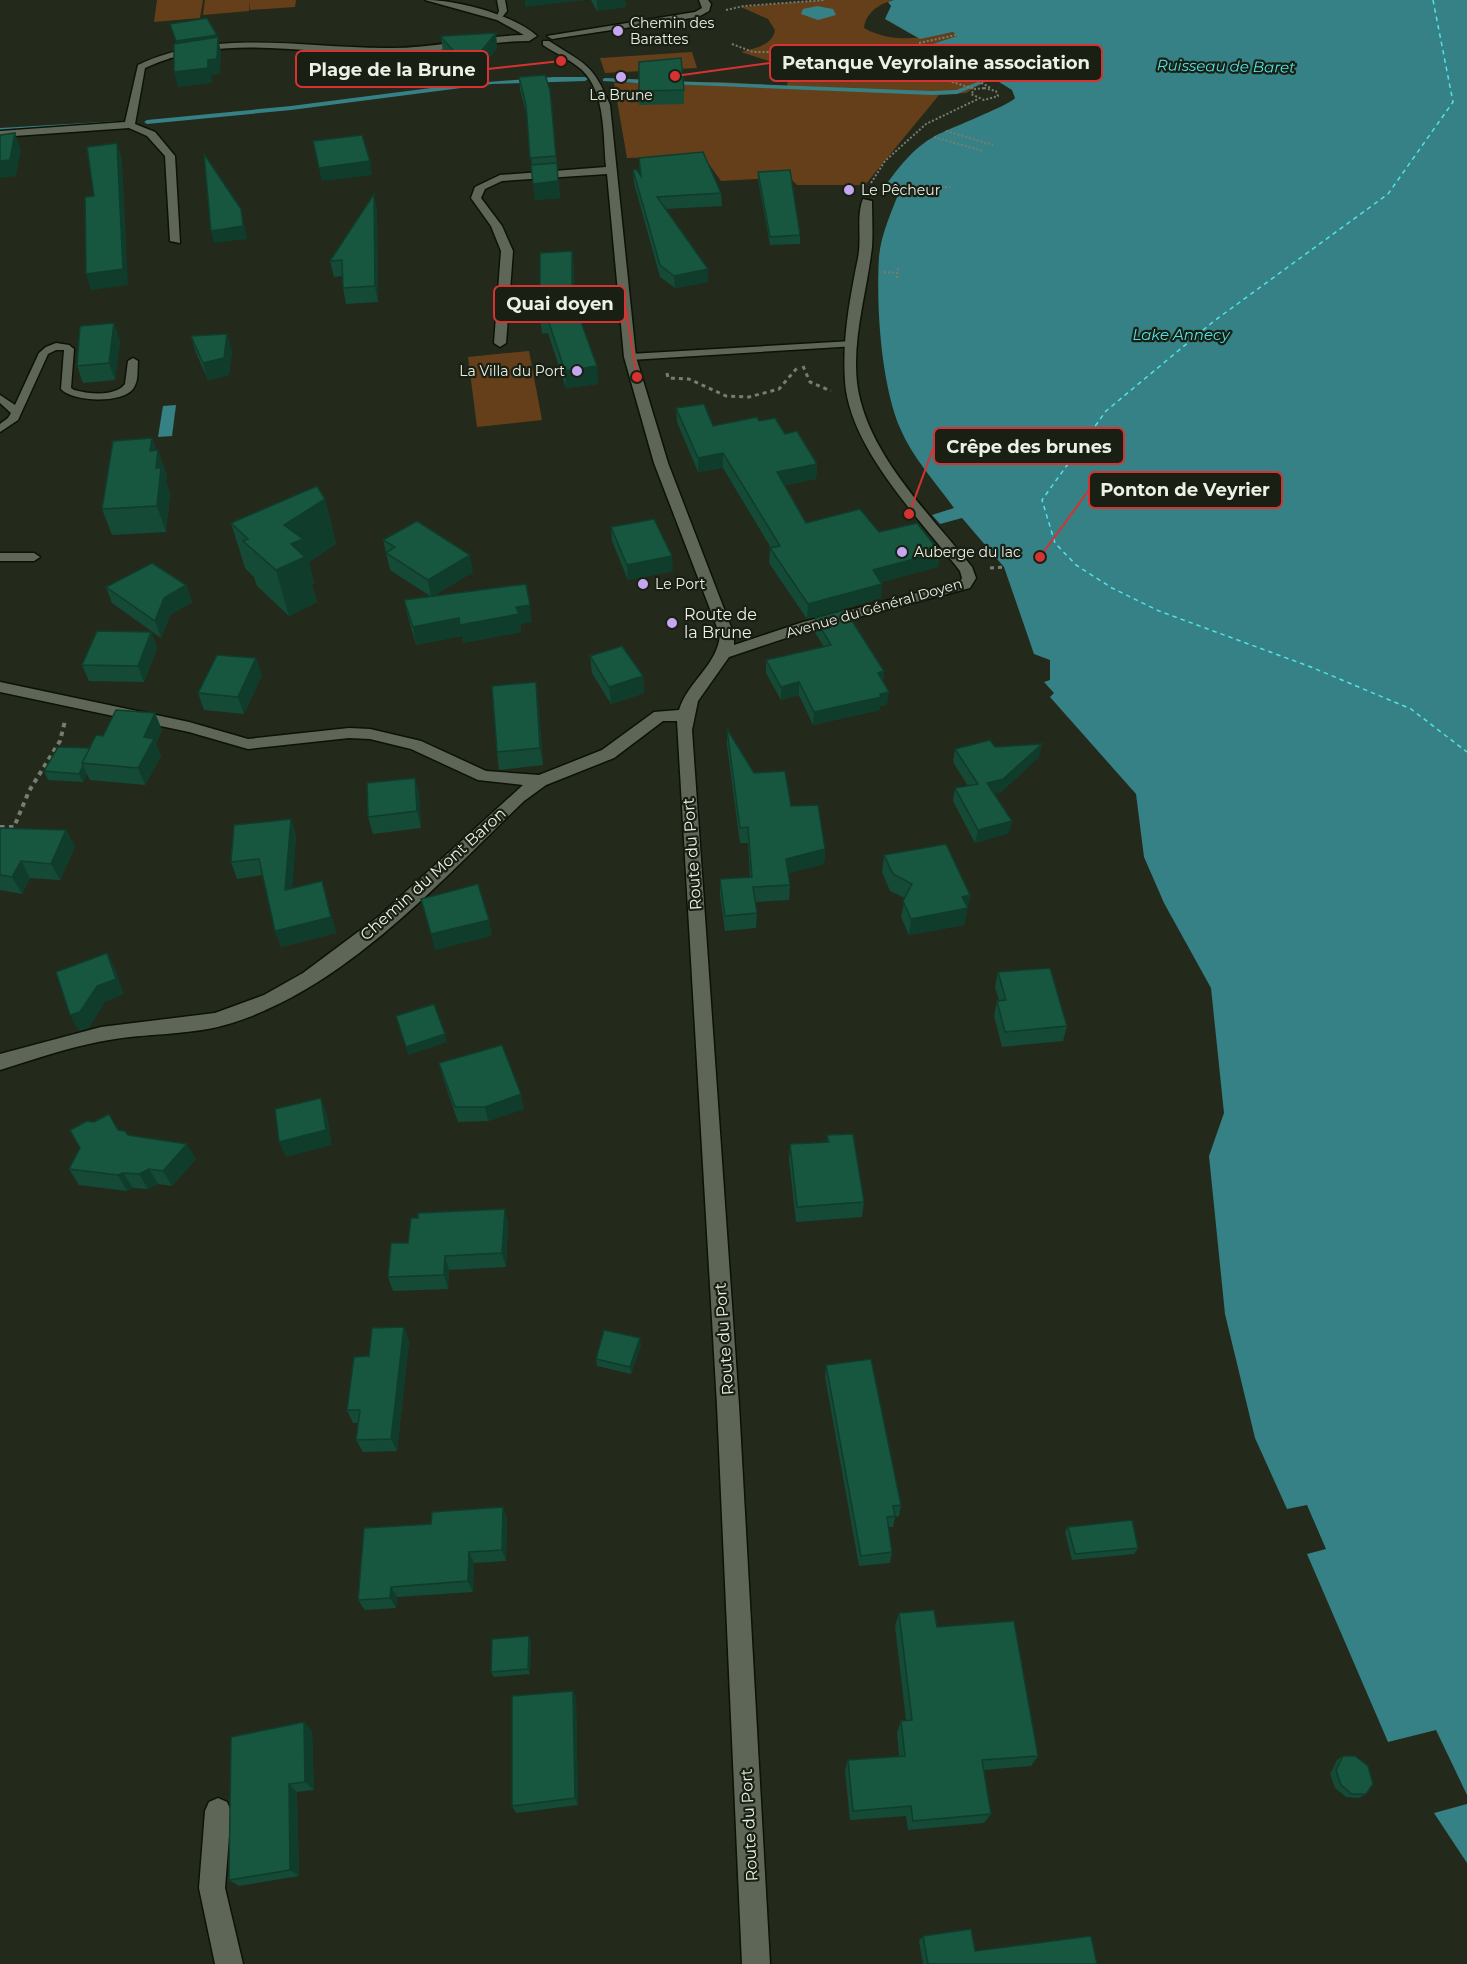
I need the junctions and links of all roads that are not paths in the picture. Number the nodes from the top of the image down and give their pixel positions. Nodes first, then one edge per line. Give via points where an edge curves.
1 (429, 0) edge
2 (501, 0) edge
3 (705, 4) edge
4 (500, 18) junction
5 (531, 37) junction
6 (549, 39) junction
7 (130, 125) junction
8 (0, 134) edge
9 (613, 170) junction
10 (867, 201) road end
11 (176, 241) dead end
12 (500, 343) dead end
13 (852, 344) junction
14 (630, 357) junction
15 (133, 361) dead end
16 (0, 398) edge
17 (17, 412) junction
18 (0, 429) edge
19 (0, 557) edge
20 (33, 557) dead end
21 (725, 653) junction
22 (0, 687) edge
23 (685, 715) junction
24 (540, 781) junction
25 (0, 1062) edge
26 (218, 1811) dead end
27 (229, 1964) edge
28 (756, 1964) edge

1 - 4 street
2 - 4 lane
3 - 6 street via 698,14
4 - 5 street
5 - 6 street via 544,34
5 - 7 street via 395,51 225,46 171,53 141,67
6 - 9 street via 594,78 604,105
7 - 8 street
7 - 11 street via 151,134 170,156
9 - 12 street via 500,178 480,187 476,198 496,226 507,251
9 - 14 street via 621,293
10 - 13 street, Avenue du Général Doyen via 866,248
13 - 14 lane
13 - 21 street, Avenue du Général Doyen via 852,391 877,456 967,570 969,578 965,585 808,625
14 - 21 street via 661,463 727,635
15 - 17 lane via 127,390 76,395 66,389 69,349 51,348 44,353
16 - 17 lane
17 - 18 lane
19 - 20 lane
21 - 23 street via 695,692
22 - 24 street via 189,727 248,744 370,734 415,745 484,776
23 - 24 street, Chemin du Mont Baron via 659,716 608,754
23 - 28 street, Route du Port via 728,1405
24 - 25 street, Chemin du Mont Baron via 390,916 329,964 272,999 231,1017 101,1034
26 - 27 street via 212,1888

